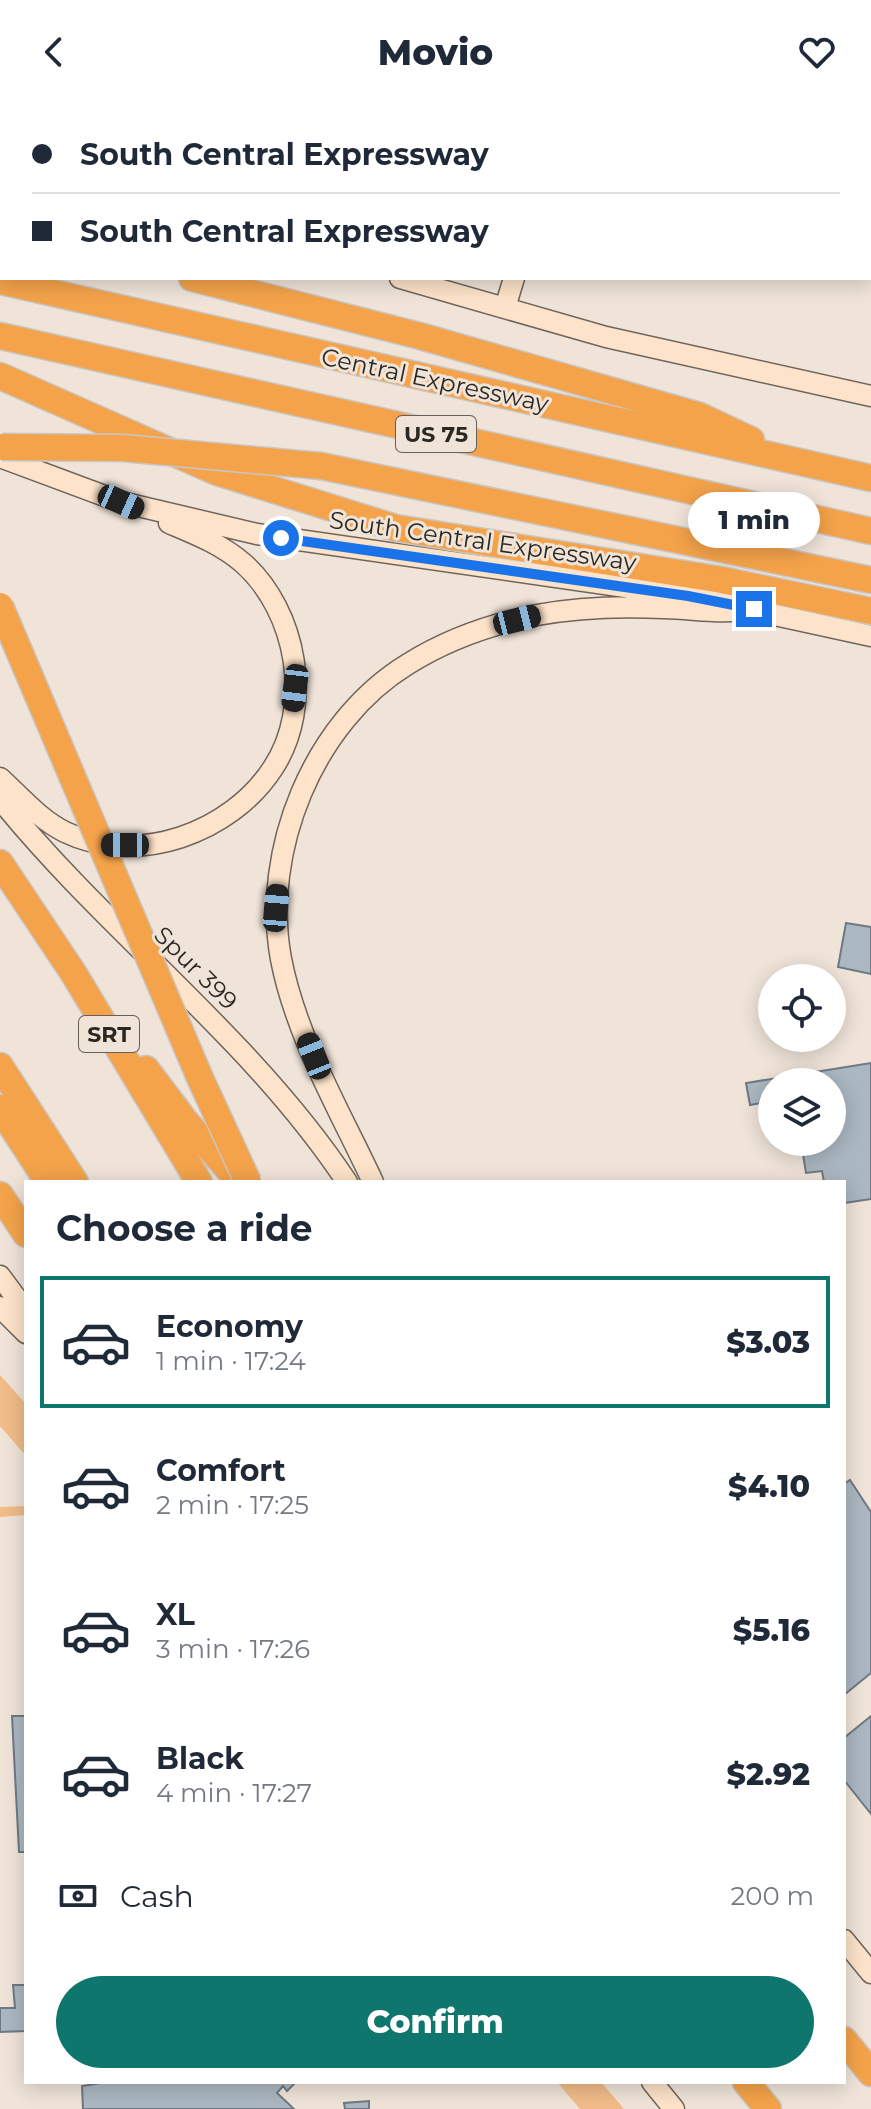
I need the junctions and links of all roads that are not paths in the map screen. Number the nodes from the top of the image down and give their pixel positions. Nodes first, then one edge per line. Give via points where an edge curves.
1 (200, 280) edge
2 (407, 280) edge
3 (513, 280) edge
4 (0, 281) edge
5 (505, 308) junction
6 (0, 336) edge
7 (0, 376) edge
8 (871, 396) edge
9 (0, 447) edge
10 (0, 457) edge
11 (798, 461) junction
12 (871, 478) edge
13 (121, 502) junction
14 (871, 531) edge
15 (871, 580) edge
16 (0, 606) edge
17 (754, 609) junction
18 (871, 611) edge
19 (871, 636) edge
20 (0, 778) edge
21 (0, 799) edge
22 (0, 863) edge
23 (74, 974) junction
24 (0, 1066) edge
25 (0, 1108) edge
26 (47, 1180) edge
27 (74, 1180) edge
28 (198, 1180) edge
29 (238, 1180) edge
30 (247, 1180) edge
31 (346, 1180) edge
32 (372, 1180) edge
33 (0, 1195) edge
34 (24, 1231) edge
35 (0, 1276) edge
36 (0, 1307) edge
37 (24, 1308) edge
38 (24, 1331) edge
39 (846, 1942) edge
40 (871, 1973) edge
41 (846, 2036) edge
42 (858, 2057) edge
43 (654, 2084) edge
44 (748, 2084) edge
45 (674, 2109) edge
46 (768, 2109) edge

1 - 11 highway via 700,416
2 - 5 main road
3 - 5 main road
4 - 11 highway, Central Expressway / US 75
5 - 8 main road via 606,337
6 - 14 highway, US 75
7 - 18 highway via 217,472 396,528 722,580
9 - 15 highway, bridge via 123,448 321,466
10 - 13 main road, South Central Expressway
11 - 12 highway, Central Expressway / US 75
13 - 17 main road, South Central Expressway via 326,546
13 - 20 main road via 228,551 267,590 284,620 295,688 291,724 275,766 250,798 201,831 143,845 106,845 66,832 38,815
16 - 30 highway, bridge
17 - 19 main road, South Central Expressway
17 - 32 main road via 716,614 586,608 493,625 448,641 405,665 332,737 291,819 276,908 291,999
21 - 31 main road, Spur 399 via 43,850 237,1046
22 - 23 highway, SRT
23 - 28 highway, SRT
23 - 29 highway via 186,1122
24 - 27 highway
25 - 26 highway
33 - 34 highway
35 - 37 main road
36 - 38 main road
39 - 40 main road
41 - 42 highway
43 - 45 main road
44 - 46 highway

